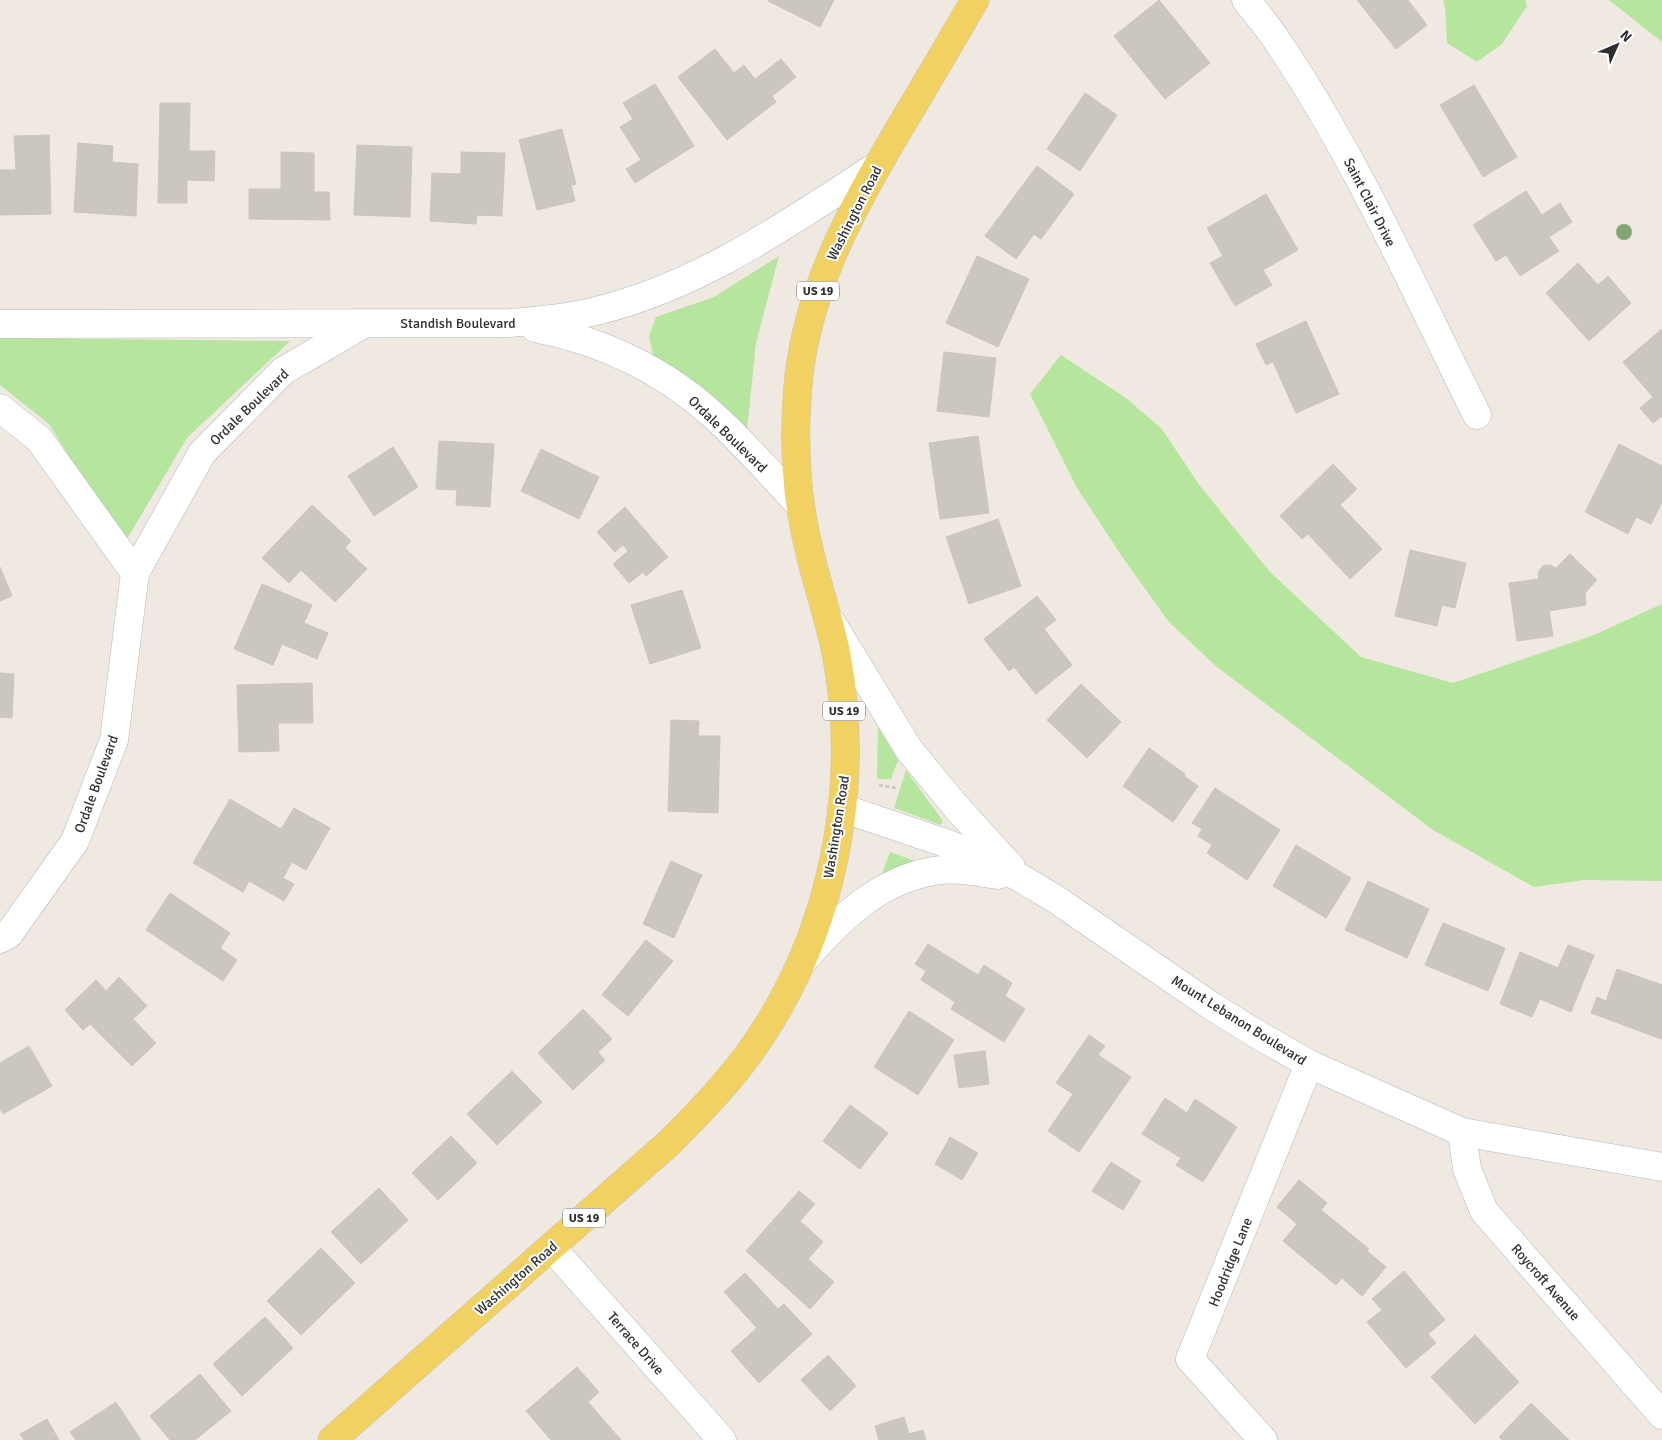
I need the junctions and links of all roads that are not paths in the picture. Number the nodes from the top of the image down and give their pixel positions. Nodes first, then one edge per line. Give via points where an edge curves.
1 (975, 0) edge
2 (1246, 0) edge
3 (877, 166) junction
4 (365, 323) junction
5 (509, 323) junction
6 (0, 324) edge
7 (0, 408) edge
8 (1477, 415) dead end
9 (800, 505) junction
10 (135, 573) junction
11 (827, 616) junction
12 (842, 808) junction
13 (1022, 879) junction
14 (0, 939) edge
15 (800, 964) junction
16 (1309, 1064) junction
17 (1462, 1132) junction
18 (1662, 1167) edge
19 (551, 1247) junction
20 (1662, 1415) edge
21 (332, 1440) edge
22 (722, 1440) edge
23 (1263, 1440) edge

1 - 3 main road, Washington Road / US 19
2 - 8 street, Saint Clair Drive via 1282,48 1354,168
3 - 5 street, Standish Boulevard via 753,246 675,285 595,312 553,320
3 - 9 main road, Washington Road / US 19 via 830,257 806,334 796,420
4 - 5 street, Standish Boulevard
4 - 6 street, Standish Boulevard
4 - 10 street, Ordale Boulevard via 283,371 202,453
5 - 9 street, Ordale Boulevard via 594,343 656,373 715,417
7 - 10 street via 39,439
9 - 11 main road, Washington Road / US 19
10 - 14 street, Ordale Boulevard via 114,740 75,841 9,934
11 - 12 main road, Washington Road / US 19 via 843,699 845,782
11 - 13 street via 910,751
12 - 13 street, Mount Lebanon Boulevard via 951,845
12 - 15 main road, Washington Road / US 19 via 828,883
13 - 15 street via 964,870 934,871 907,879 859,905
13 - 16 street, Mount Lebanon Boulevard via 1213,1007
15 - 19 main road, Washington Road / US 19 via 756,1043 702,1110
16 - 17 street, Mount Lebanon Boulevard
16 - 23 street, Hoodridge Lane via 1190,1359
17 - 18 street, Mount Lebanon Boulevard
17 - 20 street, Roycroft Avenue via 1467,1169 1484,1211
19 - 21 main road, Washington Road / US 19
19 - 22 street, Terrace Drive

